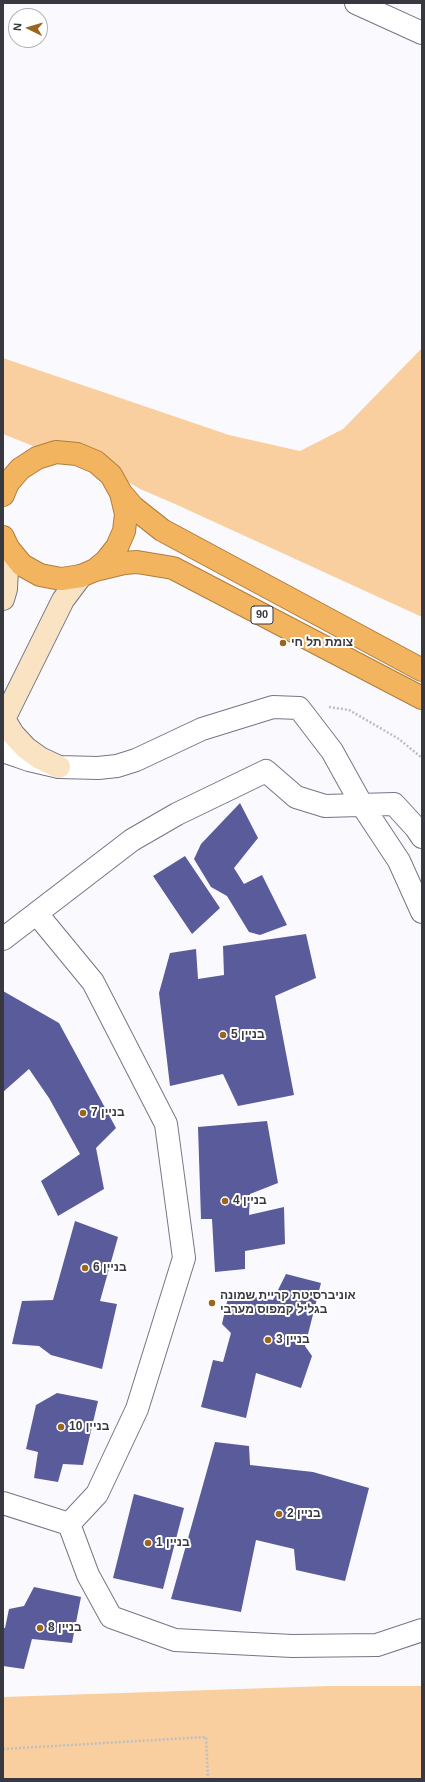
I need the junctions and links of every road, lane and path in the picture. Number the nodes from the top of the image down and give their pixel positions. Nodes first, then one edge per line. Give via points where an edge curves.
1 (356, 3) edge
2 (422, 33) edge
3 (3, 462) edge
4 (30, 462) junction
5 (122, 493) junction
6 (3, 495) edge
7 (6, 543) edge
8 (88, 573) junction
9 (3, 600) edge
10 (422, 670) edge
11 (422, 698) edge
12 (299, 708) junction
13 (3, 720) edge
14 (3, 751) edge
15 (422, 758) edge
16 (59, 767) junction
17 (362, 805) junction
18 (422, 838) edge
19 (422, 912) edge
20 (37, 914) junction
21 (3, 939) edge
22 (3, 1503) edge
23 (69, 1524) junction
24 (422, 1630) edge
25 (3, 1749) edge
26 (208, 1779) edge

1 - 2 street
3 - 4 highway, 90
4 - 5 highway, 90 via 56,452 77,454 96,462 111,475
4 - 6 highway, 90 via 8,483
5 - 8 highway, 90 via 126,514 124,531 117,548 106,561
5 - 10 highway, 90 via 133,507 162,530
7 - 8 highway, 90 via 22,565 40,575 61,579
7 - 9 main road via 6,589
8 - 11 highway, 90 via 137,562 173,568
8 - 13 main road via 63,600
12 - 15 path via 321,706 349,710 399,739
12 - 16 street via 273,707 202,729 117,766
12 - 17 street via 332,751
13 - 16 main road via 26,748
14 - 16 street
17 - 18 street via 394,804
17 - 19 street via 398,861
17 - 20 street via 325,806 296,797 266,771 177,814 132,840
20 - 21 street
20 - 23 street via 93,982 166,1124 184,1258 137,1409 97,1494
22 - 23 street
23 - 24 street via 88,1575 111,1617 175,1640 292,1646 377,1645
25 - 26 path via 206,1737

